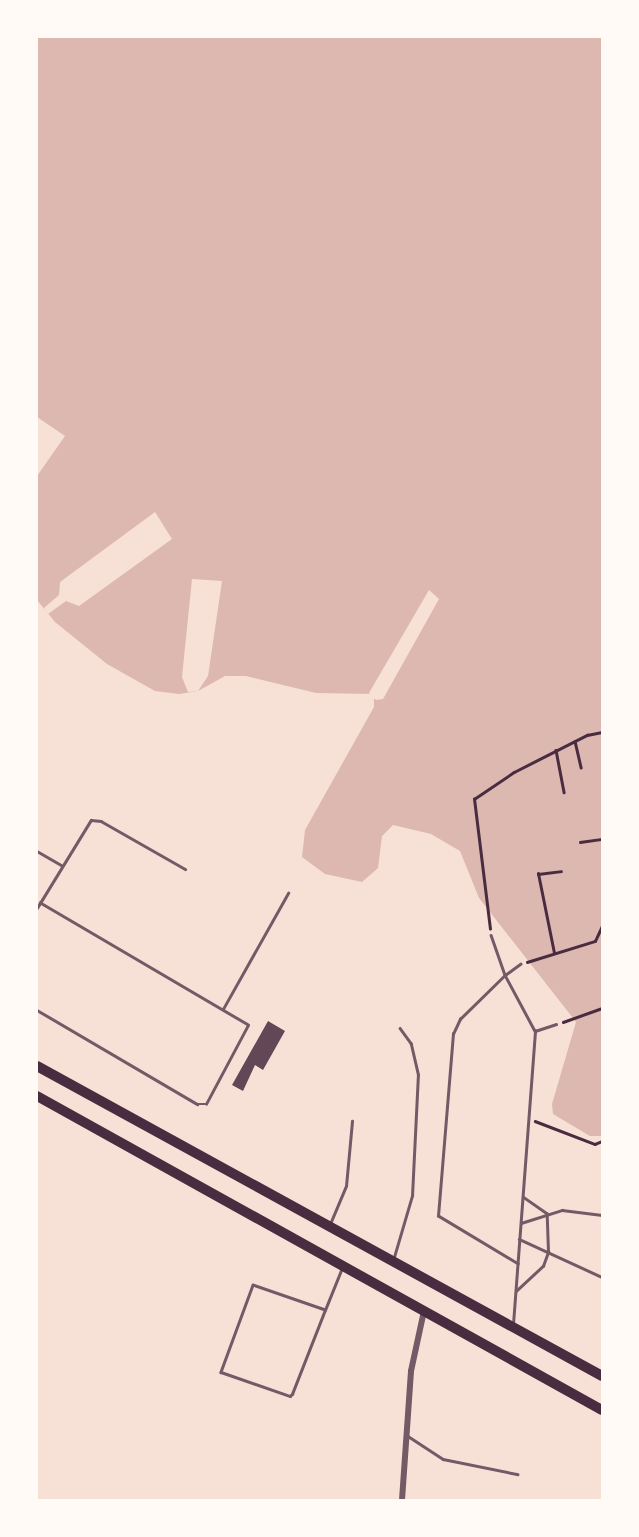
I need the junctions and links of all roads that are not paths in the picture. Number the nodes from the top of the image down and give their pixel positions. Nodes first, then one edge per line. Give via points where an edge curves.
1 (37, 851) edge
2 (61, 865) junction
3 (185, 869) dead end
4 (288, 893) dead end
5 (40, 903) junction
6 (37, 908) edge
7 (491, 934) road end
8 (520, 964) road end
9 (505, 975) junction
10 (223, 1009) junction
11 (37, 1010) edge
12 (556, 1024) road end
13 (400, 1029) dead end
14 (535, 1031) junction
15 (37, 1066) edge
16 (37, 1096) edge
17 (352, 1121) dead end
18 (523, 1197) junction
19 (547, 1214) junction
20 (602, 1215) edge
21 (521, 1223) junction
22 (329, 1227) junction
23 (520, 1239) junction
24 (548, 1252) junction
25 (393, 1261) junction
26 (343, 1264) junction
27 (518, 1264) junction
28 (602, 1277) edge
29 (516, 1291) junction
30 (425, 1309) junction
31 (325, 1310) junction
32 (513, 1325) junction
33 (602, 1376) edge
34 (602, 1410) edge
35 (408, 1436) junction
36 (517, 1474) dead end
37 (402, 1500) edge

1 - 2 lane
2 - 3 lane via 91,820 101,821
2 - 5 lane
4 - 10 lane
5 - 6 lane
5 - 10 lane
7 - 9 lane
8 - 9 lane
9 - 14 lane
9 - 27 lane via 455,1026 436,1209 441,1221
10 - 11 lane via 248,1025 247,1032 206,1104 197,1104
12 - 14 lane
13 - 25 lane via 411,1044 418,1075 412,1196
14 - 18 lane
15 - 22 main road
16 - 26 main road
17 - 22 lane via 346,1185
18 - 19 lane
18 - 21 lane
19 - 20 lane via 567,1209
19 - 21 lane
19 - 24 lane
21 - 23 lane
22 - 25 main road
23 - 24 lane
23 - 27 lane
24 - 28 lane
24 - 29 lane via 543,1266
25 - 32 main road
26 - 30 main road
26 - 31 lane
27 - 29 lane
29 - 32 lane
30 - 34 main road
30 - 35 street via 411,1371
31 - 31 lane via 290,1396 221,1371 253,1285
32 - 33 main road
35 - 36 lane via 443,1459
35 - 37 street

